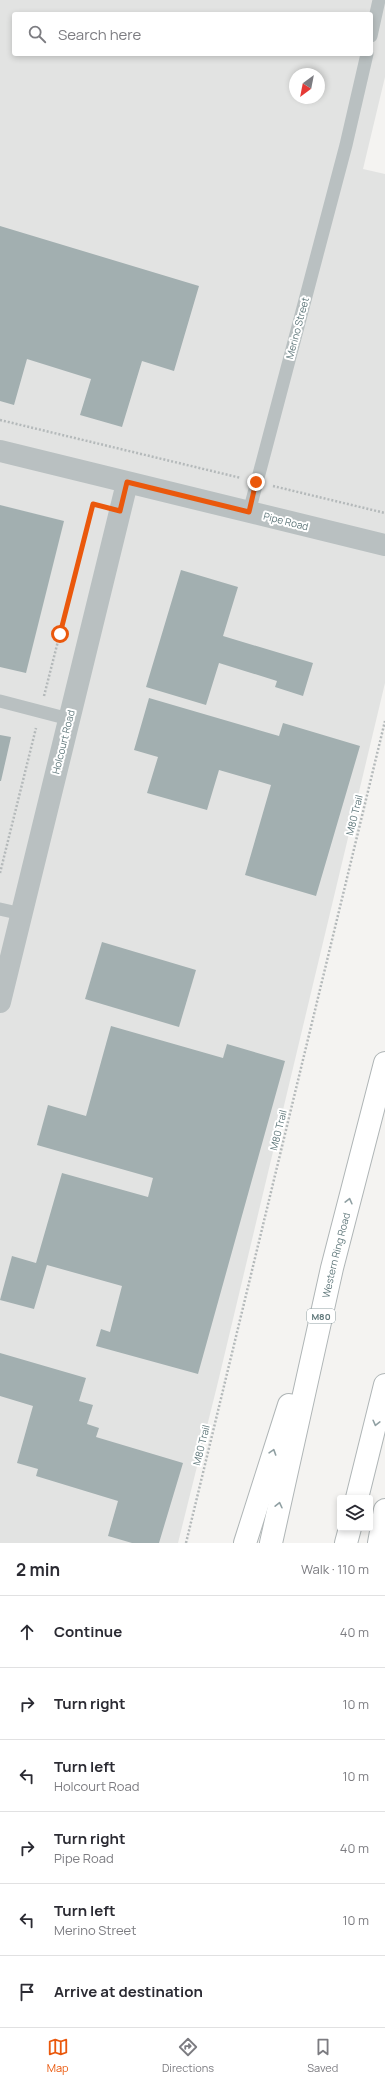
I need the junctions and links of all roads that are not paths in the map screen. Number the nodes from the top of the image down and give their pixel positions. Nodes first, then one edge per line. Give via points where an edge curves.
1 (379, 0) edge
2 (373, 27) edge
3 (367, 56) edge
4 (0, 451) edge
5 (127, 482) junction
6 (249, 512) junction
7 (385, 545) edge
8 (0, 701) edge
9 (69, 719) junction
10 (0, 909) edge
11 (22, 914) junction
12 (0, 1002) edge
13 (385, 1063) edge
14 (332, 1268) junction
15 (385, 1385) edge
16 (358, 1495) edge
17 (385, 1510) edge
18 (349, 1531) edge
19 (245, 1543) edge
20 (271, 1543) edge
21 (346, 1543) edge
22 (380, 1543) edge

1 - 2 lane
3 - 6 lane, Merino Street via 346,145
4 - 5 street, Pipe Road
5 - 6 street, Pipe Road
5 - 9 street, Holcourt Road
6 - 7 street, Pipe Road
8 - 9 lane
9 - 11 street, Holcourt Road
10 - 11 lane
11 - 12 street, Holcourt Road
14 -> 13 highway, Western Ring Road / M80
19 -> 14 highway
20 -> 14 highway, Western Ring Road / M80
15 -> 16 highway
17 - 22 highway
18 - 21 highway

